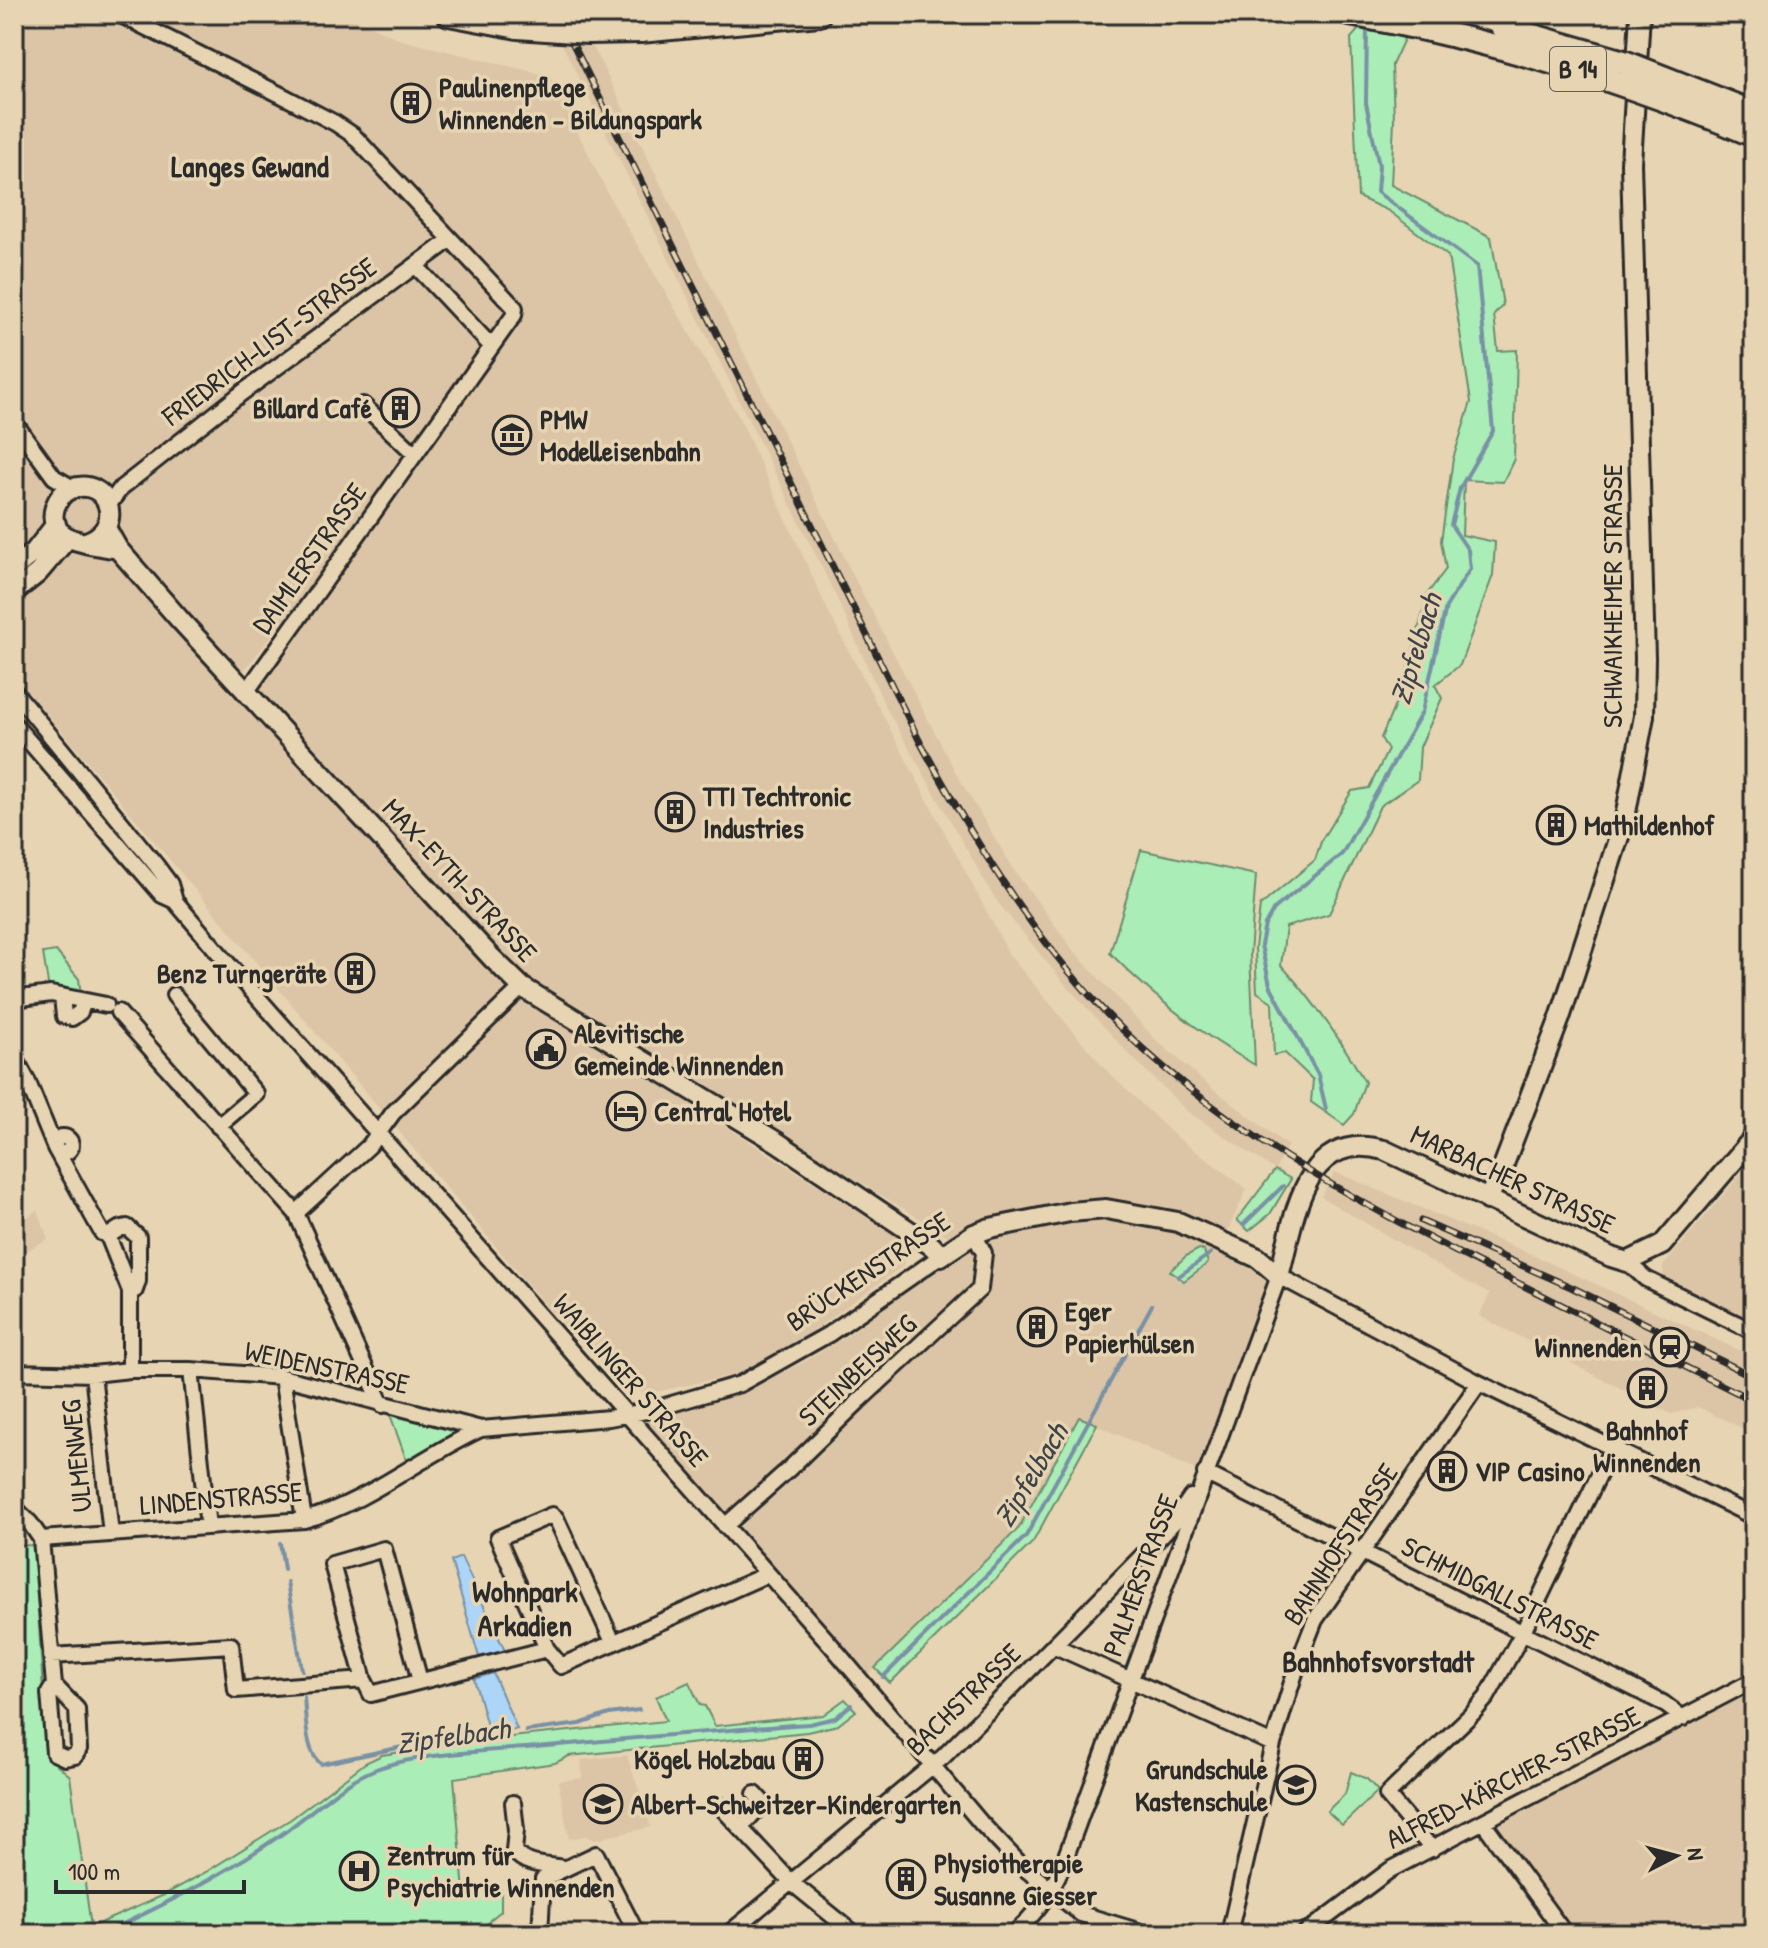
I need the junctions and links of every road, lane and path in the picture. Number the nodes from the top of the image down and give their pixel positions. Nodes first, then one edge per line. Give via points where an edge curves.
1 (119, 14) edge
2 (449, 14) edge
3 (819, 14) edge
4 (1350, 14) edge
5 (1449, 14) edge
6 (1640, 14) edge
7 (1754, 113) edge
8 (1754, 135) edge
9 (450, 240) junction
10 (416, 266) junction
11 (491, 346) junction
12 (363, 405) dead end
13 (14, 422) edge
14 (415, 454) junction
15 (54, 477) junction
16 (73, 488) junction
17 (103, 499) junction
18 (56, 505) junction
19 (106, 528) junction
20 (70, 535) junction
21 (118, 549) junction
22 (14, 568) edge
23 (14, 592) edge
24 (14, 691) edge
25 (247, 691) junction
26 (14, 724) edge
27 (175, 901) junction
28 (522, 987) junction
29 (174, 995) dead end
30 (14, 999) edge
31 (14, 1056) edge
32 (218, 1126) junction
33 (379, 1133) junction
34 (1754, 1137) edge
35 (1487, 1200) junction
36 (296, 1213) junction
37 (102, 1233) dead end
38 (974, 1234) junction
39 (941, 1256) junction
40 (1627, 1262) junction
41 (1279, 1276) junction
42 (130, 1291) dead end
43 (1754, 1332) edge
44 (130, 1370) junction
45 (191, 1370) junction
46 (14, 1372) edge
47 (93, 1374) junction
48 (282, 1377) junction
49 (1479, 1383) junction
50 (382, 1405) junction
51 (626, 1415) junction
52 (481, 1429) junction
53 (1612, 1448) junction
54 (1205, 1473) junction
55 (14, 1507) edge
56 (1754, 1517) edge
57 (304, 1520) junction
58 (725, 1526) junction
59 (208, 1527) junction
60 (111, 1534) junction
61 (41, 1539) junction
62 (1363, 1553) junction
63 (768, 1574) junction
64 (1522, 1634) junction
65 (613, 1642) junction
66 (1055, 1646) junction
67 (547, 1649) junction
68 (51, 1656) junction
69 (364, 1680) junction
70 (1754, 1680) edge
71 (420, 1681) junction
72 (1129, 1681) junction
73 (54, 1685) dead end
74 (1683, 1718) junction
75 (1273, 1744) junction
76 (933, 1765) junction
77 (755, 1794) dead end
78 (513, 1803) dead end
79 (719, 1805) dead end
80 (1483, 1822) junction
81 (740, 1828) junction
82 (1432, 1849) junction
83 (566, 1868) junction
84 (792, 1883) junction
85 (1051, 1892) junction
86 (1139, 1933) edge
87 (540, 1934) edge
88 (637, 1934) edge
89 (728, 1934) edge
90 (855, 1934) edge
91 (1014, 1934) edge
92 (1229, 1934) edge
93 (1304, 1934) edge
94 (1565, 1934) edge

1 - 9 street via 353,135
2 - 3 highway, bridge via 518,27 588,32
4 - 8 highway, B 14, bridge via 1570,66
5 - 7 highway, B 14, bridge via 1624,62
6 - 35 main road, SCHWAIKHEIMER STRASSE via 1631,163 1644,716 1625,818 1560,1018
9 - 10 street, FRIEDRICH-LIST-STRASSE
9 - 11 street, DAIMLERSTRASSE via 515,308
10 - 11 street
10 - 17 street, FRIEDRICH-LIST-STRASSE
11 - 14 street, DAIMLERSTRASSE
12 - 14 street
13 - 15 street
14 - 25 street, DAIMLERSTRASSE
15 - 16 street
15 - 18 street
16 - 17 main road via 83,487
16 - 18 main road
17 - 19 main road via 110,515
18 - 20 main road via 53,516
19 - 20 main road via 96,539
19 - 21 main road, MAX-EYTH-STRASSE
20 - 21 main road
20 - 22 main road
20 - 23 main road via 45,567
21 - 25 main road, MAX-EYTH-STRASSE
24 - 27 street, WAIBLINGER STRASSE via 156,865
25 - 28 main road, MAX-EYTH-STRASSE
26 - 27 street, WAIBLINGER STRASSE via 162,895
27 - 33 street, WAIBLINGER STRASSE
28 - 33 street
28 - 39 main road, MAX-EYTH-STRASSE via 840,1183
29 - 32 street via 256,1094
30 - 32 street via 62,996 64,1016 72,1018 84,1002 112,1008
31 - 37 street via 55,1148
32 - 36 street
33 - 36 street
33 - 51 street, WAIBLINGER STRASSE
34 - 40 main road, MARBACHER STRASSE via 1662,1245
35 - 40 main road, MARBACHER STRASSE
35 - 41 main road, MARBACHER STRASSE via 1384,1150 1367,1145 1342,1148 1323,1160 1310,1178
36 - 50 street
38 - 39 main road, BRÜCKENSTRASSE
38 - 41 main road, BRÜCKENSTRASSE via 1070,1212 1129,1212 1210,1235 1263,1261
38 - 58 street, STEINBEISWEG via 984,1253 980,1289
39 - 51 street, BRÜCKENSTRASSE via 829,1334 740,1384
40 - 43 street via 1646,1279
41 - 49 street
41 - 54 street, PALMERSTRASSE
42 - 44 street
44 - 45 street, WEIDENSTRASSE
44 - 47 street, WEIDENSTRASSE
45 - 48 street, WEIDENSTRASSE
45 - 59 street
46 - 47 street, WEIDENSTRASSE
47 - 60 street, ULMENWEG
48 - 50 street, WEIDENSTRASSE
48 - 57 street
49 - 53 street
49 - 62 street, BAHNHOFSTRASSE
50 - 52 street, WEIDENSTRASSE
51 - 52 street, WEIDENSTRASSE
51 - 58 street, WAIBLINGER STRASSE
52 - 57 street, LINDENSTRASSE via 343,1507
53 - 56 street
53 - 64 street
54 - 62 street, SCHMIDGALLSTRASSE
54 - 66 street, BACHSTRASSE via 1173,1523
54 - 72 street, PALMERSTRASSE
55 - 61 street
57 - 59 street, LINDENSTRASSE
58 - 63 street, WAIBLINGER STRASSE
59 - 60 street, LINDENSTRASSE
60 - 61 street, LINDENSTRASSE
61 - 68 street
62 - 64 street, SCHMIDGALLSTRASSE
62 - 75 street, BAHNHOFSTRASSE via 1315,1620
63 - 65 street
63 - 76 street, WAIBLINGER STRASSE
64 - 74 street, SCHMIDGALLSTRASSE via 1663,1703
64 - 82 street via 1501,1676 1473,1713 1390,1799
65 - 67 street via 561,1666
65 - 67 street via 552,1515 498,1538
66 - 72 street
66 - 76 street, BACHSTRASSE
67 - 71 street
68 - 69 street via 231,1645 236,1690
68 - 73 street
69 - 71 street via 371,1694
69 - 71 street via 332,1564 384,1549
70 - 74 street, ALFRED-KÄRCHER-STRASSE
72 - 75 street
72 - 85 street, PALMERSTRASSE
74 - 80 street, ALFRED-KÄRCHER-STRASSE
75 - 92 street, BAHNHOFSTRASSE
76 - 84 street, BACHSTRASSE
76 - 85 street, WAIBLINGER STRASSE via 981,1823
77 - 81 street via 763,1803
78 - 83 street via 514,1851 519,1858
79 - 81 street
80 - 82 street, ALFRED-KÄRCHER-STRASSE
80 - 94 street
81 - 84 street
82 - 93 street, ALFRED-KÄRCHER-STRASSE via 1377,1878
83 - 87 street via 543,1879
83 - 88 street via 596,1854
84 - 89 street, BACHSTRASSE
84 - 90 street
85 - 86 street, WAIBLINGER STRASSE via 1081,1914
85 - 91 street, PALMERSTRASSE

